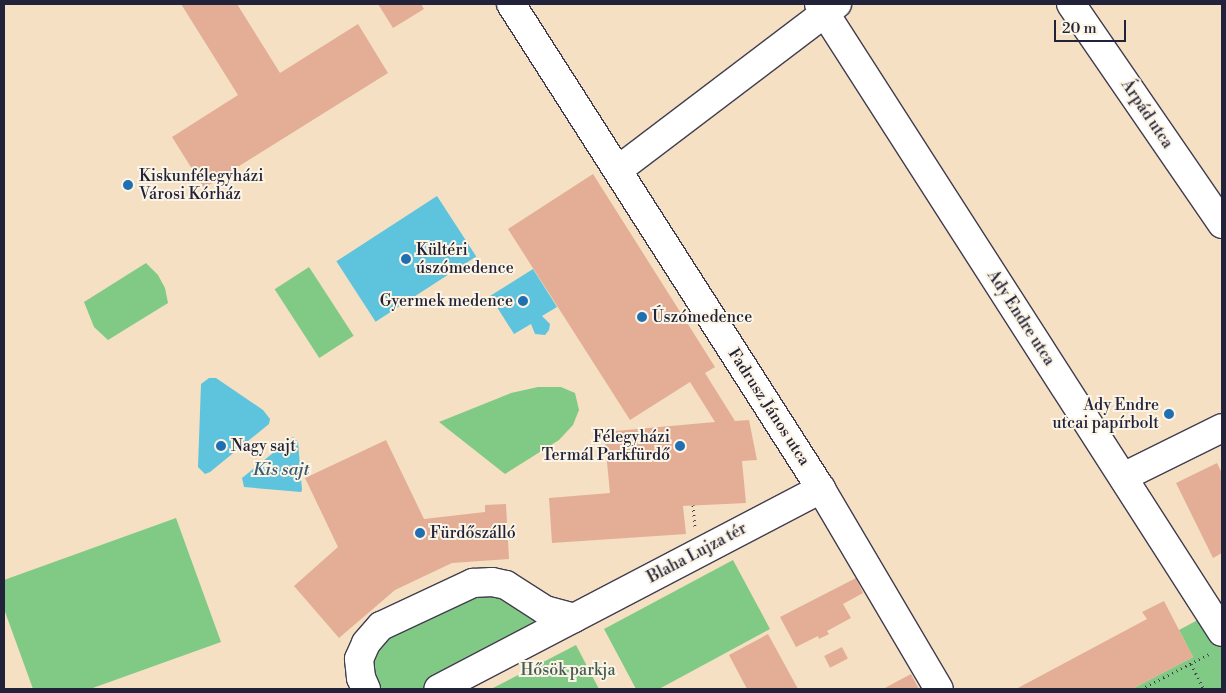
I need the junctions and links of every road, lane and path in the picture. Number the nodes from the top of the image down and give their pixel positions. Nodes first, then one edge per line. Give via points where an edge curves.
1 (511, 4) edge
2 (1071, 4) edge
3 (827, 7) edge
4 (618, 170) junction
5 (1222, 224) edge
6 (1222, 428) edge
7 (1123, 477) junction
8 (821, 488) junction
9 (574, 618) junction
10 (1218, 641) edge
11 (1191, 664) junction
12 (366, 689) edge
13 (438, 689) edge
14 (939, 689) edge
15 (1141, 689) edge
16 (1204, 689) edge

1 - 4 street, Fadrusz János utca
2 - 5 street, Árpád utca
3 - 4 street
3 - 7 street, Ady Endre utca
4 - 8 street, Fadrusz János utca
6 - 7 street
7 - 10 street, Ady Endre utca
8 - 9 street, Blaha Lujza tér
8 - 14 street, Fadrusz János utca
9 - 12 street via 545,610 506,585 473,583 381,626 366,643 359,659
9 - 13 street, Blaha Lujza tér
10 - 11 path
11 - 15 path
11 - 16 path

